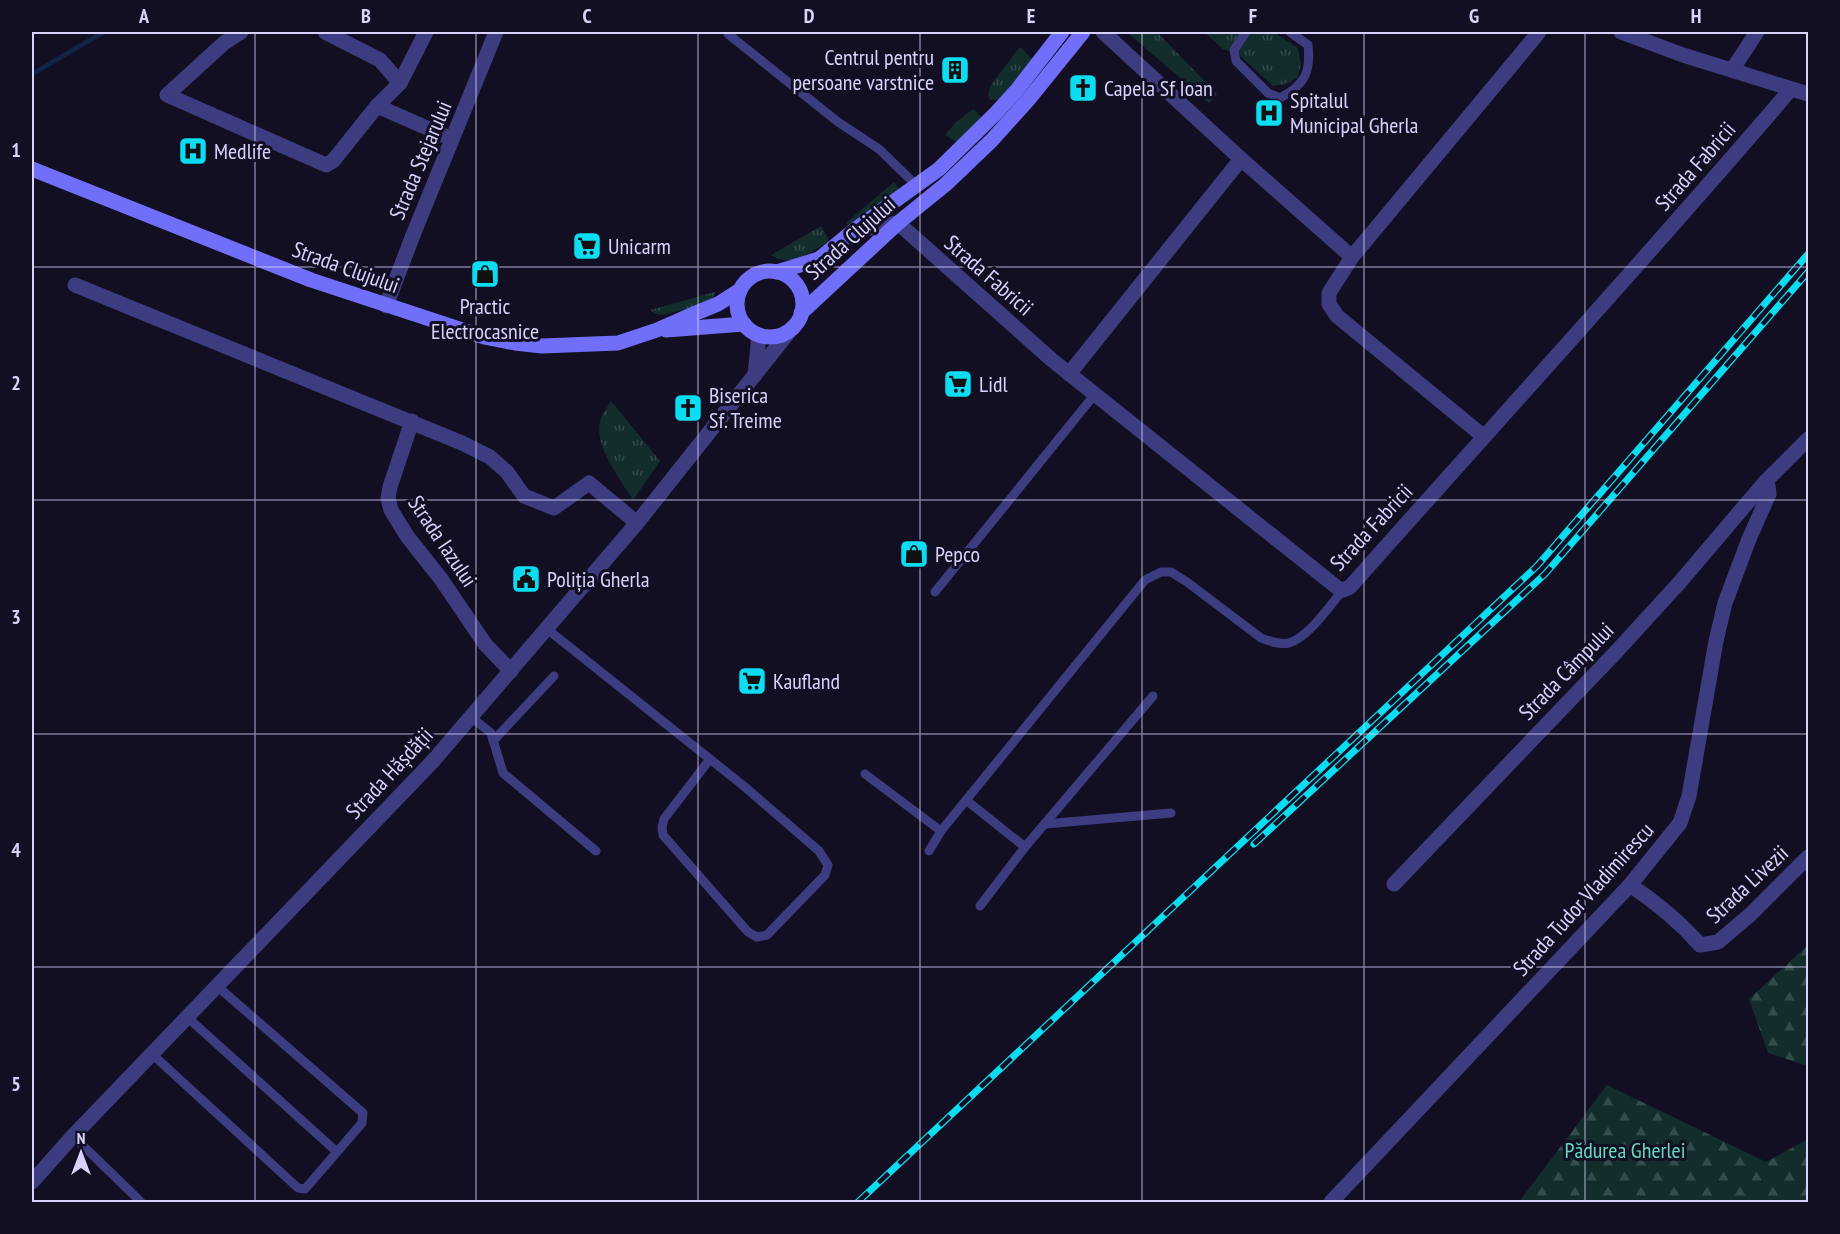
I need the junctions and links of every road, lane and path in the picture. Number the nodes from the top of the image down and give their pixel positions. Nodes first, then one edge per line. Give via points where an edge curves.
1 (241, 32) edge
2 (325, 32) edge
3 (426, 32) edge
4 (496, 32) edge
5 (1062, 32) edge
6 (1083, 32) edge
7 (1103, 32) edge
8 (1246, 32) edge
9 (1290, 32) edge
10 (1539, 32) edge
11 (1621, 32) edge
12 (1757, 32) edge
13 (728, 34) dead end
14 (1732, 70) junction
15 (400, 82) junction
16 (1791, 89) junction
17 (1809, 94) edge
18 (377, 106) junction
19 (452, 139) junction
20 (1241, 159) junction
21 (32, 169) edge
22 (915, 184) junction
23 (898, 223) junction
24 (853, 231) junction
25 (1352, 257) junction
26 (777, 272) junction
27 (75, 285) dead end
28 (740, 290) junction
29 (386, 306) junction
30 (801, 313) junction
31 (744, 324) junction
32 (792, 328) junction
33 (657, 330) junction
34 (759, 334) junction
35 (1069, 374) junction
36 (755, 375) junction
37 (1095, 394) junction
38 (412, 421) junction
39 (1483, 436) junction
40 (1807, 444) edge
41 (1765, 482) junction
42 (637, 523) junction
43 (1343, 590) junction
44 (935, 592) dead end
45 (547, 629) junction
46 (512, 671) junction
47 (554, 676) dead end
48 (1153, 696) dead end
49 (471, 717) junction
50 (493, 741) junction
51 (710, 759) junction
52 (865, 774) dead end
53 (966, 800) junction
54 (1171, 813) dead end
55 (1045, 824) junction
56 (941, 831) junction
57 (1025, 847) junction
58 (596, 851) dead end
59 (929, 851) dead end
60 (1809, 857) edge
61 (1394, 884) dead end
62 (1630, 885) junction
63 (980, 906) dead end
64 (217, 986) junction
65 (187, 1017) junction
66 (152, 1054) junction
67 (73, 1136) junction
68 (337, 1152) junction
69 (32, 1182) edge
70 (141, 1203) edge
71 (1330, 1203) edge

1 - 18 street via 168,95 326,165
2 - 15 street via 380,60
3 - 15 street
4 - 19 street, Strada Stejarului
5 - 22 main road, Strada Clujului via 996,113 939,169
6 - 23 main road, Strada Clujului via 992,140
7 - 20 street
8 - 9 lane via 1234,50 1236,61 1268,93 1280,98 1308,74 1308,45
10 - 25 street
11 - 14 street
12 - 14 street
13 - 22 lane via 838,122 879,148
14 - 16 street
15 - 18 street
16 - 17 street
16 - 39 street, Strada Fabricii
18 - 19 street
19 - 29 street, Strada Stejarului
20 - 25 street
20 - 35 street
21 - 29 main road, Strada Clujului
22 - 24 main road, Strada Clujului
23 - 24 street
23 - 30 main road, Strada Clujului
23 - 35 street, Strada Fabricii
24 - 26 main road, Strada Clujului via 819,259
25 - 39 street via 1329,293 1329,304 1337,316
26 - 28 main road, Strada Clujului via 760,273
26 - 30 main road, Strada Clujului via 786,275 798,288 802,296
27 - 38 street
28 - 31 main road via 737,308
28 - 33 main road, Strada Clujului via 718,304
29 - 33 main road, Strada Clujului via 484,337 542,346 618,343
30 - 32 main road, Strada Clujului
31 - 33 main road, Strada Clujului
31 - 34 main road
32 - 34 main road via 776,336
32 - 36 street, Strada Hășdății
34 - 36 street
35 - 37 street, Strada Fabricii
36 - 42 street, Strada Hășdății
37 - 43 street, Strada Fabricii
37 - 44 lane
38 - 42 street via 490,457 531,500 554,508 589,483
38 - 46 street, Strada Iazului via 390,487 391,510 485,644
39 - 43 street, Strada Fabricii via 1350,587
40 - 41 street
41 - 61 street, Strada Câmpului via 1624,643
41 - 62 street, Strada Tudor Vladimirescu via 1769,494 1725,603 1691,786 1680,823
42 - 45 street, Strada Hășdății
43 - 53 lane via 1305,634 1288,643 1274,643 1261,638 1171,572 1145,580
45 - 46 street, Strada Hășdății
45 - 51 lane
46 - 49 street, Strada Hășdății
47 - 50 lane
48 - 55 lane
49 - 50 lane via 491,733
49 - 64 street, Strada Hășdății
50 - 58 lane via 503,773
51 - 51 lane via 819,851 828,866 825,875 767,936 757,937 748,932 663,835 664,819
52 - 56 lane
53 - 56 lane
53 - 57 lane
54 - 55 lane
55 - 57 lane
56 - 59 lane
57 - 63 lane
60 - 62 street, Strada Livezii via 1718,942 1700,945 1658,904
62 - 71 street, Strada Tudor Vladimirescu
64 - 65 street, Strada Hășdății
64 - 68 lane via 363,1113 362,1123
65 - 66 street, Strada Hășdății
65 - 68 lane
66 - 67 street, Strada Hășdății
66 - 68 lane via 298,1188 305,1189
67 - 69 street, Strada Hășdății
67 - 70 lane

